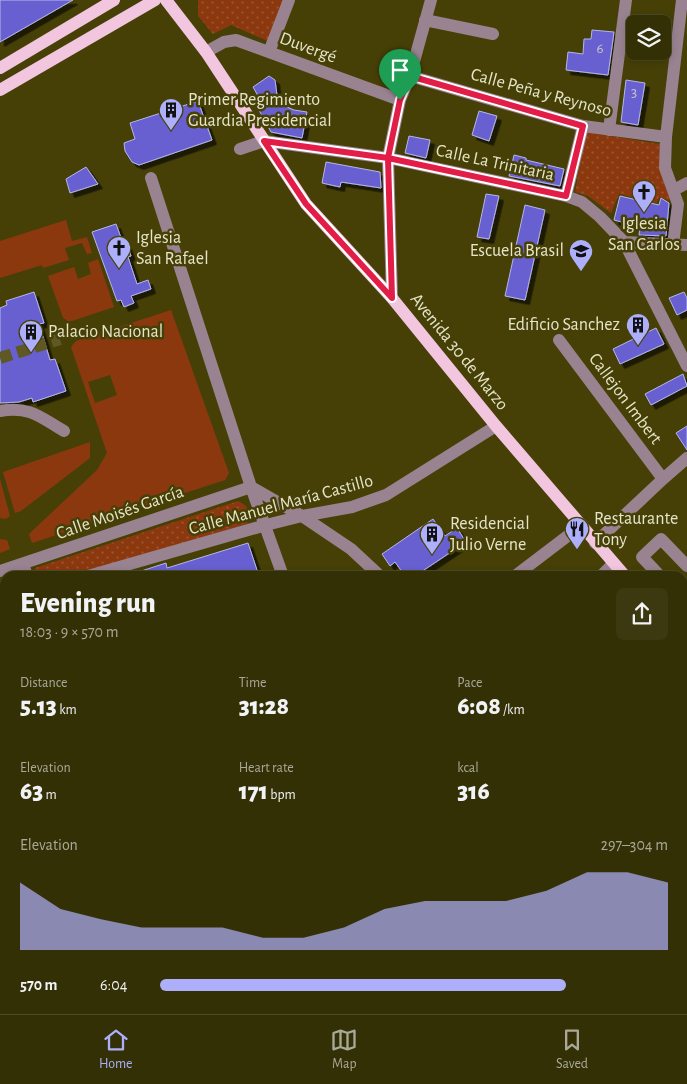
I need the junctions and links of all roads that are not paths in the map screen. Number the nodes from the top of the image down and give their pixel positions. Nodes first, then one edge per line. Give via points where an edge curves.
1 (114, 0) edge
2 (155, 0) edge
3 (166, 0) edge
4 (288, 0) edge
5 (431, 0) edge
6 (626, 0) edge
7 (682, 0) edge
8 (425, 20) junction
9 (493, 34) dead end
10 (206, 52) junction
11 (269, 52) junction
12 (0, 68) edge
13 (410, 76) junction
14 (0, 90) edge
15 (400, 100) junction
16 (583, 126) junction
17 (609, 130) junction
18 (666, 137) junction
19 (264, 141) junction
20 (240, 149) dead end
21 (388, 158) junction
22 (151, 178) dead end
23 (687, 183) edge
24 (674, 190) junction
25 (566, 196) junction
26 (624, 242) junction
27 (673, 245) junction
28 (687, 245) edge
29 (392, 298) junction
30 (560, 340) dead end
31 (686, 361) edge
32 (0, 411) edge
33 (496, 426) junction
34 (64, 431) dead end
35 (687, 458) edge
36 (663, 479) junction
37 (251, 487) junction
38 (302, 516) junction
39 (266, 525) junction
40 (582, 525) junction
41 (595, 543) junction
42 (24, 564) junction
43 (613, 564) junction
44 (687, 566) edge
45 (0, 571) edge
46 (26, 571) edge
47 (105, 571) edge
48 (281, 571) edge
49 (375, 571) edge
50 (522, 571) edge
51 (606, 571) edge
52 (620, 571) edge
53 (655, 571) edge

1 - 12 main road
2 - 14 main road
3 - 10 main road, Avenida 30 de Marzo
4 - 11 street
5 - 8 street
6 - 17 street
7 - 18 street
8 - 9 street
8 - 13 street
10 - 11 street, Duvergé via 224,42 236,40
10 - 19 main road, Avenida 30 de Marzo
11 - 15 street, Duvergé
13 - 15 street
13 - 16 street, Calle Peña y Reynoso
15 - 21 street
16 - 17 street, Calle Peña y Reynoso
16 - 25 street
17 - 18 street, Calle Peña y Reynoso
18 - 24 street via 665,168
19 - 20 street
19 - 21 street, Calle La Trinitaria
19 - 29 main road, Avenida 30 de Marzo via 306,204
21 - 25 street, Calle La Trinitaria
21 - 29 street
22 - 37 street
23 - 24 street
24 - 27 street via 678,204
25 - 26 street, Calle La Trinitaria via 582,202
26 - 27 street
26 - 31 street, Calle La Trinitaria
27 - 28 street
29 - 33 main road, Avenida 30 de Marzo
30 - 36 street, Callejon Imbert
32 - 34 street via 30,411
33 - 38 street, Calle Manuel María Castillo via 386,495 352,508
33 - 40 main road, Avenida 30 de Marzo
35 - 36 street
36 - 41 street
37 - 38 street
37 - 39 street
37 - 42 street, Calle Moisés García
38 - 39 street, Calle Manuel María Castillo
38 - 49 street via 351,549
39 - 47 street, Calle Manuel María Castillo
39 - 48 street
40 - 41 main road, Avenida 30 de Marzo
40 - 50 street
41 - 43 main road, Avenida 30 de Marzo
42 - 45 street, Calle Moisés García
42 - 46 street
43 - 51 street
43 - 52 main road, Avenida 30 de Marzo
44 - 53 street via 661,539 642,557

